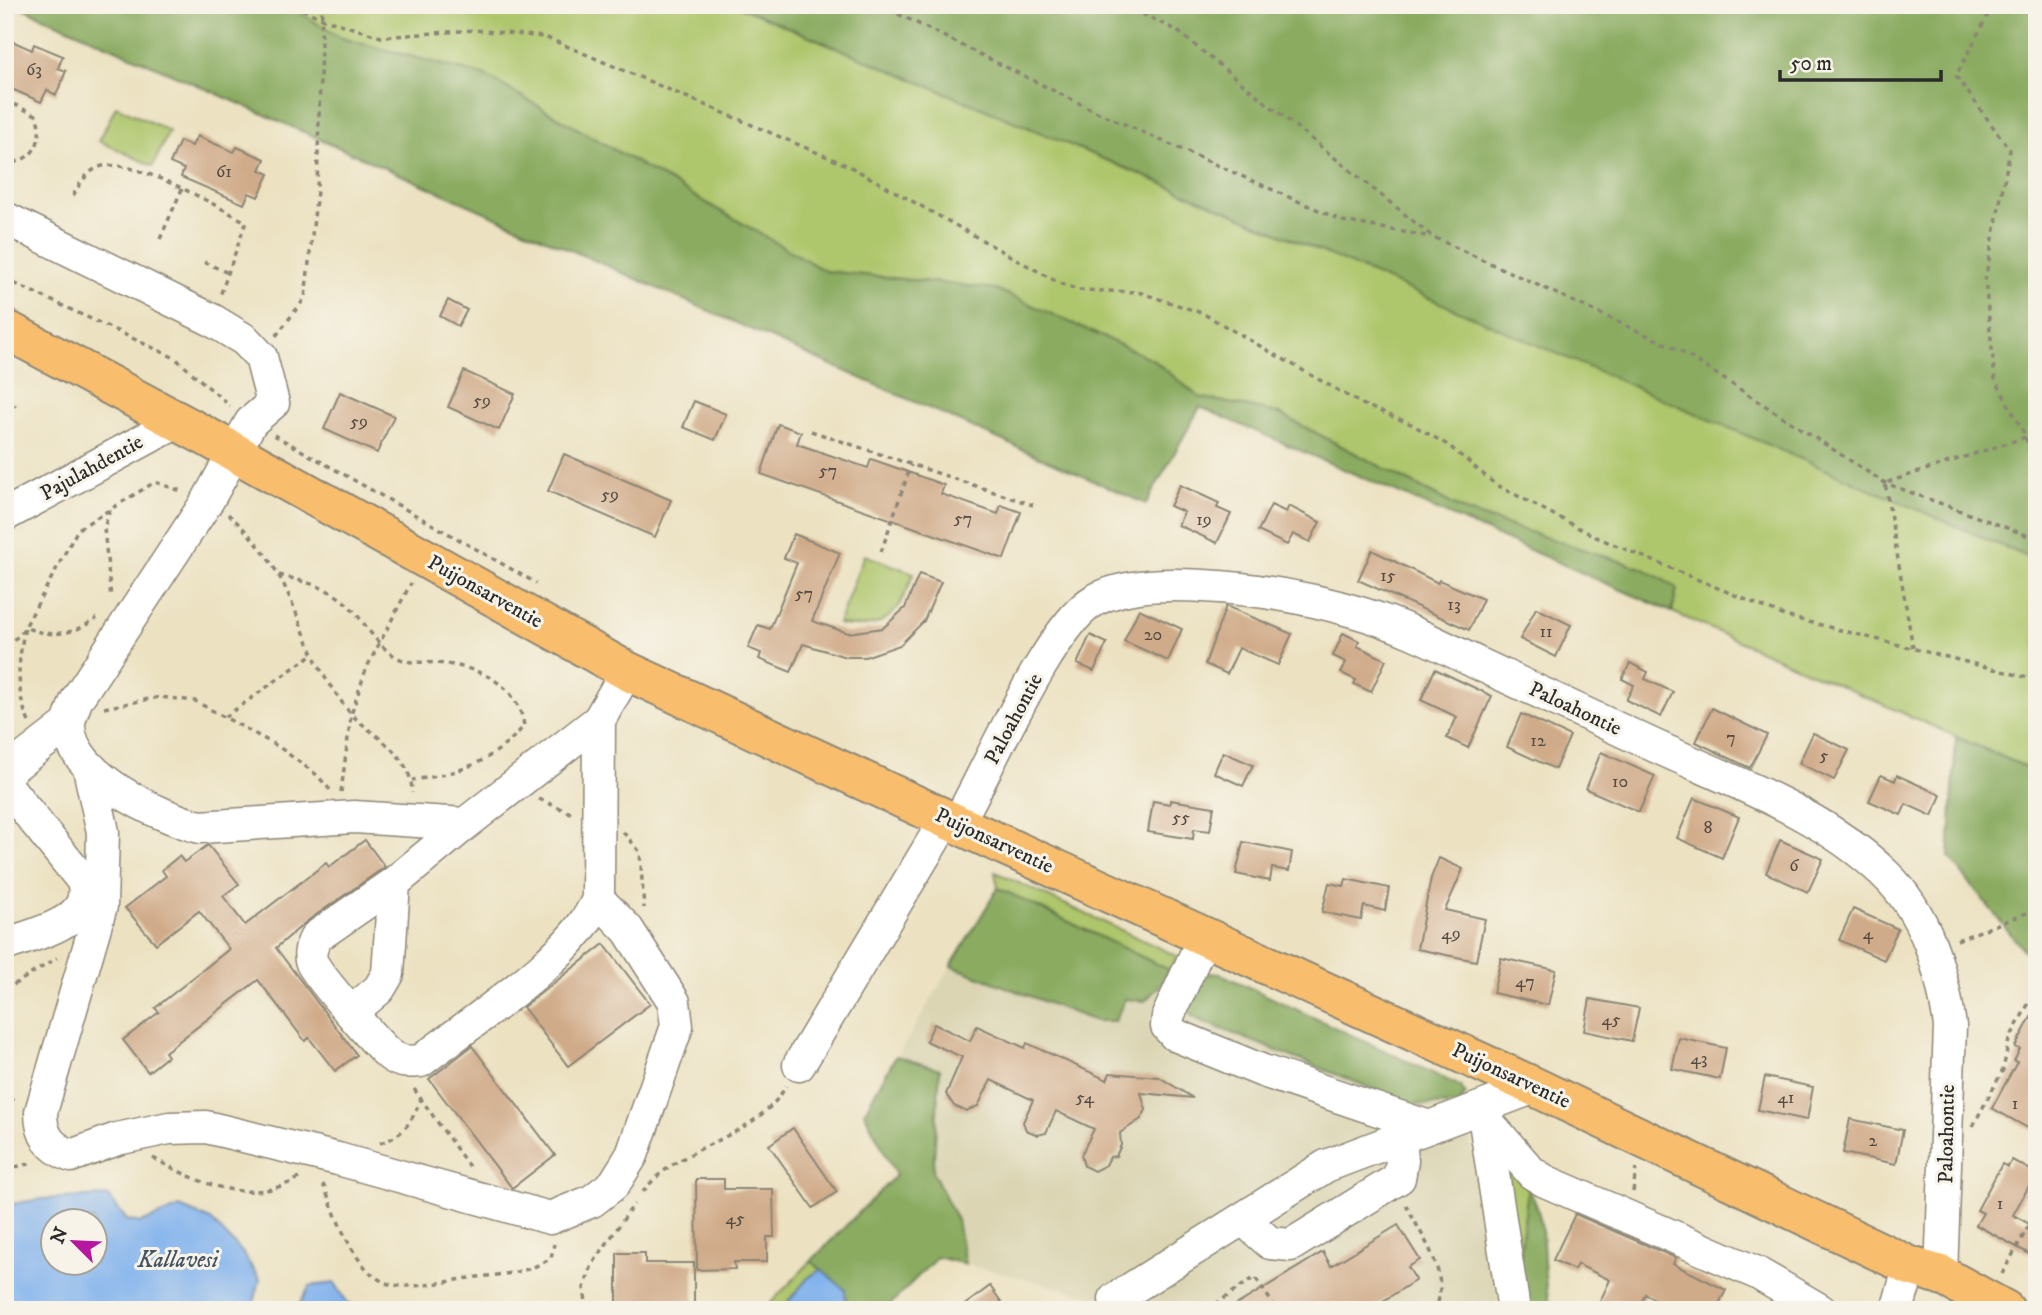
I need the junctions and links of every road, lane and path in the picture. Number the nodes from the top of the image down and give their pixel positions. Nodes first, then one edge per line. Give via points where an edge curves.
1 (293, 5) edge
2 (322, 5) edge
3 (880, 5) edge
4 (1124, 5) edge
5 (1993, 5) edge
6 (321, 18) junction
7 (5, 100) edge
8 (8, 163) dead end
9 (182, 189) junction
10 (73, 196) dead end
11 (5, 218) edge
12 (1433, 237) junction
13 (160, 239) dead end
14 (204, 261) dead end
15 (228, 273) junction
16 (212, 320) junction
17 (5, 329) edge
18 (261, 357) junction
19 (5, 401) edge
20 (16, 406) dead end
21 (179, 421) junction
22 (811, 431) dead end
23 (2037, 436) edge
24 (2026, 437) junction
25 (233, 452) junction
26 (911, 465) junction
27 (1885, 483) junction
28 (2037, 488) edge
29 (208, 500) junction
30 (1033, 505) dead end
31 (110, 510) junction
32 (5, 515) edge
33 (2037, 539) edge
34 (881, 552) dead end
35 (277, 574) junction
36 (413, 580) dead end
37 (109, 604) dead end
38 (106, 612) dead end
39 (25, 627) junction
40 (379, 643) junction
41 (5, 645) edge
42 (1913, 648) junction
43 (313, 654) junction
44 (627, 671) junction
45 (2037, 680) edge
46 (351, 715) junction
47 (225, 717) junction
48 (70, 719) junction
49 (599, 720) junction
50 (89, 768) junction
51 (5, 773) edge
52 (412, 780) junction
53 (5, 784) edge
54 (412, 821) junction
55 (465, 824) junction
56 (946, 830) junction
57 (394, 883) junction
58 (598, 900) junction
59 (2037, 909) edge
60 (1204, 937) junction
61 (5, 945) edge
62 (1934, 949) junction
63 (2032, 997) dead end
64 (352, 1012) junction
65 (390, 1056) junction
66 (799, 1065) joint
67 (1535, 1087) junction
68 (1484, 1113) junction
69 (1971, 1130) dead end
70 (1415, 1133) junction
71 (1637, 1155) dead end
72 (321, 1179) dead end
73 (1394, 1181) junction
74 (497, 1206) junction
75 (2037, 1211) edge
76 (550, 1218) junction
77 (1243, 1219) junction
78 (1630, 1219) junction
79 (1926, 1270) junction
80 (2003, 1293) edge
81 (1115, 1299) dead end
82 (1273, 1304) dead end
83 (587, 1310) edge
84 (1207, 1310) edge
85 (1435, 1310) edge
86 (1514, 1310) edge
87 (1820, 1310) edge
88 (1898, 1310) edge

1 - 6 path
2 - 6 path
3 - 12 path via 1097,112 1343,221
4 - 12 path via 1176,30
5 - 24 path via 1955,76 2010,150 1985,280 1995,379
6 - 18 path via 317,191 305,298
6 - 42 path via 381,37 475,30 545,37 852,166 1059,283 1078,290 1138,292 1202,313 1363,404 1448,445 1495,484 1596,537 1785,617
7 - 8 path via 36,115 40,136 30,157
9 - 10 path via 157,176 99,166
9 - 13 path
9 - 15 path via 246,222
11 - 16 street
12 - 27 path via 1679,351
14 - 15 path
15 - 16 path
16 - 18 street via 245,340
17 - 21 main road, Puijonsarventie
18 - 25 street via 273,403 251,422
19 - 20 path
21 - 25 main road, Puijonsarventie
21 - 32 street, Pajulahdentie
22 - 26 path
23 - 24 path
24 - 27 path
24 - 28 path
25 - 29 street
25 - 44 main road, Puijonsarventie
26 - 30 path
26 - 34 path
27 - 33 path
27 - 42 path
29 - 31 path via 155,482
29 - 35 path via 249,532
29 - 48 street via 107,651
31 - 37 path via 104,527 112,596
31 - 39 path via 78,529
35 - 40 path via 322,586 350,606
35 - 43 path
36 - 40 path
38 - 39 path via 84,627 60,635
39 - 41 path
39 - 48 path via 19,699 33,730
40 - 46 path
40 - 52 path via 410,663 470,667 511,692 522,707 524,726 505,748 450,775
42 - 45 path
43 - 46 path
43 - 47 path
44 - 49 street
44 - 56 main road, Puijonsarventie
46 - 47 path via 340,801 317,775 279,747
46 - 52 path via 385,741 407,766
47 - 48 path via 195,701 160,697
48 - 50 street via 72,742
48 - 51 street
49 - 55 street
49 - 58 street
50 - 54 street via 122,793 200,827 354,817
50 - 74 street via 103,832 101,906 41,1112 41,1129 48,1141 71,1156 130,1136 206,1127 338,1159
52 - 54 path
53 - 61 street via 83,881 86,897 69,919
54 - 55 street
55 - 57 street
56 - 60 main road, Puijonsarventie
56 - 62 street, Paloahontie via 1048,654 1080,611 1096,599 1145,587 1232,587 1302,597 1407,630 1814,822 1857,849 1888,876
56 - 66 street, Paloahontie
57 - 64 street via 388,974 379,989
57 - 64 street via 316,937 312,946 312,963
58 - 65 street via 590,919 564,950 421,1061 403,1062
58 - 76 street via 628,930 674,1002 677,1026 632,1155 614,1184 592,1201
59 - 62 path
60 - 67 main road, Puijonsarventie
60 - 70 street via 1168,1016 1167,1026 1175,1035
62 - 79 street, Paloahontie via 1950,1027
63 - 69 path via 2009,1040 2003,1070
64 - 65 street
65 - 74 path
66 - 83 path via 765,1114 652,1180 592,1265 584,1288
67 - 68 street
67 - 79 main road, Puijonsarventie
68 - 70 street
68 - 78 street via 1532,1173
68 - 86 street
70 - 73 street
70 - 77 street via 1326,1166
71 - 78 path
72 - 76 path via 344,1235 368,1269 385,1283 413,1285 532,1270 551,1258 555,1239
73 - 77 street via 1291,1245 1270,1243
73 - 85 path via 1437,1264 1441,1298
74 - 76 street
75 - 80 path
77 - 81 street
78 - 87 street via 1756,1273
79 - 80 main road, Puijonsarventie
79 - 88 street, Paloahontie
82 - 84 path via 1255,1277

